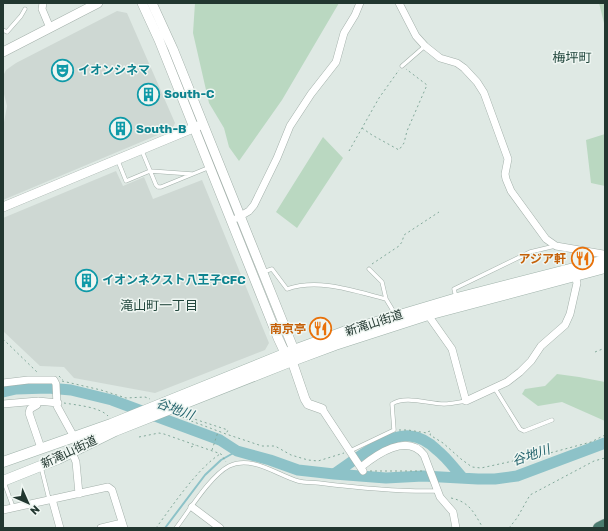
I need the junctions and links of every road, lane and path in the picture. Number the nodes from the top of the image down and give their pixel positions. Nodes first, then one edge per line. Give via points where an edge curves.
1 (43, 3) edge
2 (98, 3) edge
3 (142, 3) edge
4 (152, 3) edge
5 (360, 3) edge
6 (399, 3) edge
7 (25, 9) dead end
8 (50, 28) junction
9 (3, 30) edge
10 (424, 46) junction
11 (3, 52) edge
12 (402, 66) junction
13 (203, 124) junction
14 (194, 128) junction
15 (362, 128) junction
16 (142, 150) junction
17 (349, 151) dead end
18 (118, 160) junction
19 (210, 167) junction
20 (150, 171) junction
21 (193, 174) junction
22 (3, 207) edge
23 (439, 212) dead end
24 (240, 216) junction
25 (231, 220) junction
26 (556, 246) junction
27 (605, 257) edge
28 (605, 260) edge
29 (605, 268) edge
30 (369, 269) joint
31 (263, 272) junction
32 (575, 276) junction
33 (457, 298) junction
34 (386, 299) junction
35 (396, 315) junction
36 (428, 315) junction
37 (3, 339) edge
38 (605, 348) edge
39 (595, 352) dead end
40 (291, 354) junction
41 (39, 374) dead end
42 (54, 380) junction
43 (64, 381) junction
44 (3, 382) edge
45 (494, 387) junction
46 (38, 400) junction
47 (466, 401) junction
48 (58, 402) junction
49 (3, 404) edge
50 (165, 409) junction
51 (322, 409) joint
52 (552, 420) dead end
53 (111, 424) junction
54 (394, 430) junction
55 (219, 431) junction
56 (226, 434) junction
57 (605, 435) edge
58 (74, 437) junction
59 (139, 437) dead end
60 (196, 445) junction
61 (191, 447) dead end
62 (41, 448) junction
63 (212, 450) junction
64 (72, 452) junction
65 (351, 452) junction
66 (221, 454) junction
67 (605, 458) edge
68 (3, 462) edge
69 (41, 466) junction
70 (228, 466) junction
71 (361, 467) junction
72 (429, 472) junction
73 (4, 481) edge
74 (438, 492) junction
75 (80, 494) junction
76 (50, 499) junction
77 (192, 506) junction
78 (13, 507) junction
79 (3, 510) edge
80 (123, 525) edge
81 (605, 525) edge
82 (60, 528) edge
83 (101, 528) edge
84 (156, 528) edge
85 (176, 528) edge
86 (220, 528) edge
87 (456, 528) edge
88 (483, 528) edge
89 (509, 528) edge
90 (599, 528) edge

1 - 8 street via 42,9
2 - 8 street
3 - 14 street
4 - 13 street
5 - 24 street via 344,33 336,62 290,126 252,209
6 - 10 street
7 - 9 lane via 7,32
8 - 11 street
10 - 12 lane
10 - 26 street via 440,58 464,68 484,92 508,159 505,174 511,191 546,239
12 - 15 path
12 - 15 path via 427,85 404,143 399,150
13 - 14 street
13 - 24 street
14 - 16 street
14 - 19 street
15 - 17 path
16 - 18 street
16 - 20 lane
18 - 20 lane via 126,181
18 - 22 street
19 - 21 lane
19 - 25 street
20 - 21 lane
20 - 21 lane via 158,187
23 - 30 path via 404,235 399,246 369,266
24 - 25 street
24 - 31 street
25 - 40 street
26 - 27 street via 603,254
26 - 33 lane via 530,252 454,289
28 - 33 main road, 新滝山街道
29 - 32 main road, 新滝山街道
30 - 34 lane via 382,282
31 - 34 lane via 272,269 286,289 298,285 332,286
31 - 40 street
32 - 36 main road, 新滝山街道
32 - 45 street via 577,283 565,325 541,346 520,372 507,382
33 - 35 main road, 新滝山街道
34 - 35 lane
35 - 40 main road, 新滝山街道
36 - 40 main road, 新滝山街道 via 362,336
36 - 47 street via 452,349
37 - 41 path
38 - 39 path
40 - 50 main road, 新滝山街道
40 - 50 main road, 新滝山街道
40 - 51 street via 306,402
42 - 43 path
42 - 43 path via 60,376
42 - 44 street
42 - 48 street
43 - 50 path via 126,398 145,397
45 - 47 street
45 - 52 lane via 520,429 524,431
46 - 48 street
46 - 49 street
46 - 62 street via 37,405 30,409 29,413
47 - 54 lane via 445,404 396,401 392,404
48 - 53 path via 104,412
48 - 58 street
50 - 53 main road, 新滝山街道
50 - 55 path
50 - 56 path via 228,430
50 - 64 main road, 新滝山街道
51 - 65 street
53 - 58 main road, 新滝山街道
54 - 57 path via 427,433 429,431 430,435 472,467 481,468 591,442
54 - 65 lane
55 - 56 path
55 - 63 path
56 - 65 path via 262,446 275,446 291,455 314,461
58 - 62 main road, 新滝山街道
59 - 60 path via 162,433
60 - 61 path
60 - 63 path
62 - 68 main road, 新滝山街道
63 - 66 path
64 - 69 main road, 新滝山街道
64 - 75 street via 76,462
65 - 71 street
66 - 70 path
66 - 84 path via 202,469
67 - 89 path via 594,461 530,495
69 - 73 main road, 新滝山街道
69 - 76 lane
70 - 74 lane via 249,463 301,482 389,491
70 - 77 lane via 214,478
71 - 72 path
71 - 72 street via 392,448 403,445 419,449 424,455
72 - 74 street
73 - 78 lane
74 - 87 street via 453,512
74 - 88 path via 469,507
75 - 76 street
75 - 80 street via 108,487 112,490
76 - 78 street
76 - 82 street
77 - 85 lane
77 - 86 street
78 - 79 street
80 - 83 street
81 - 90 highway

